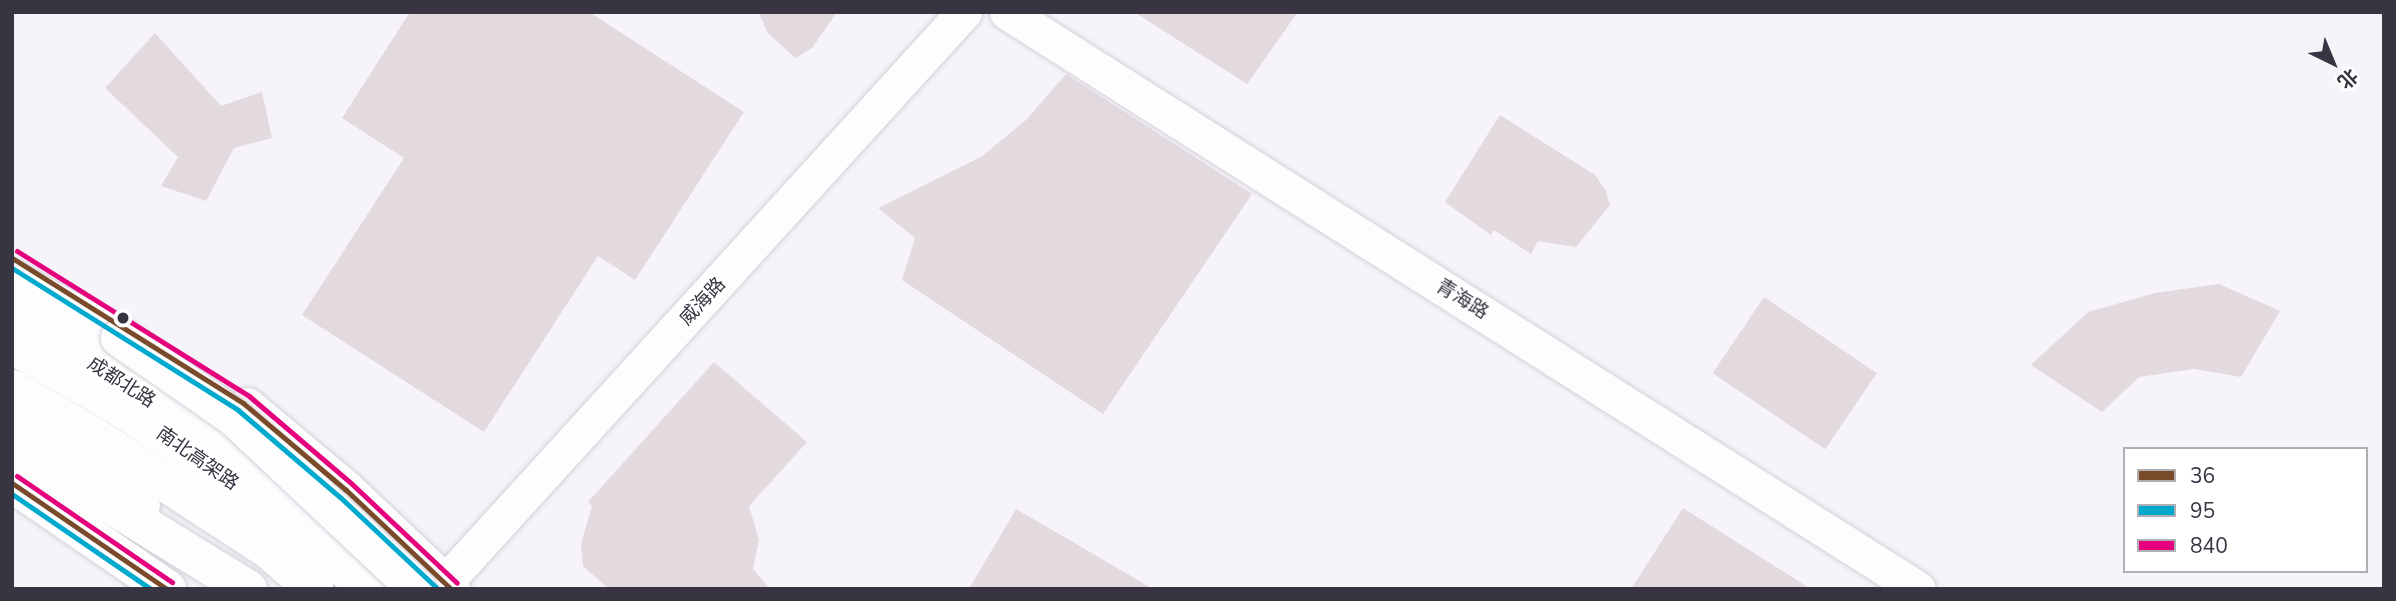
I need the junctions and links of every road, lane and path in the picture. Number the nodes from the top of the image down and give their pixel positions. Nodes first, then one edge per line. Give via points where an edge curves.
1 (964, 12) edge
2 (1007, 12) edge
3 (12, 258) edge
4 (12, 279) edge
5 (12, 315) edge
6 (12, 345) edge
7 (12, 389) edge
8 (243, 403) junction
9 (12, 417) edge
10 (12, 444) edge
11 (12, 483) edge
12 (327, 532) junction
13 (439, 587) edge
14 (167, 589) edge
15 (248, 589) edge
16 (259, 589) edge
17 (314, 589) edge
18 (372, 589) edge
19 (390, 589) edge
20 (1918, 589) edge

1 - 13 street, 威海路
2 - 20 street, 青海路
3 - 8 main road
4 - 13 main road, bridge via 154,359 234,417
5 - 12 main road, 成都北路 via 208,439
6 - 18 main road, 南北高架路 via 115,404 204,463
7 - 17 main road, 南北高架路 via 269,550
8 - 12 main road
8 - 13 main road
9 - 16 main road
10 - 15 main road
11 - 14 main road
12 - 19 main road, 成都北路

